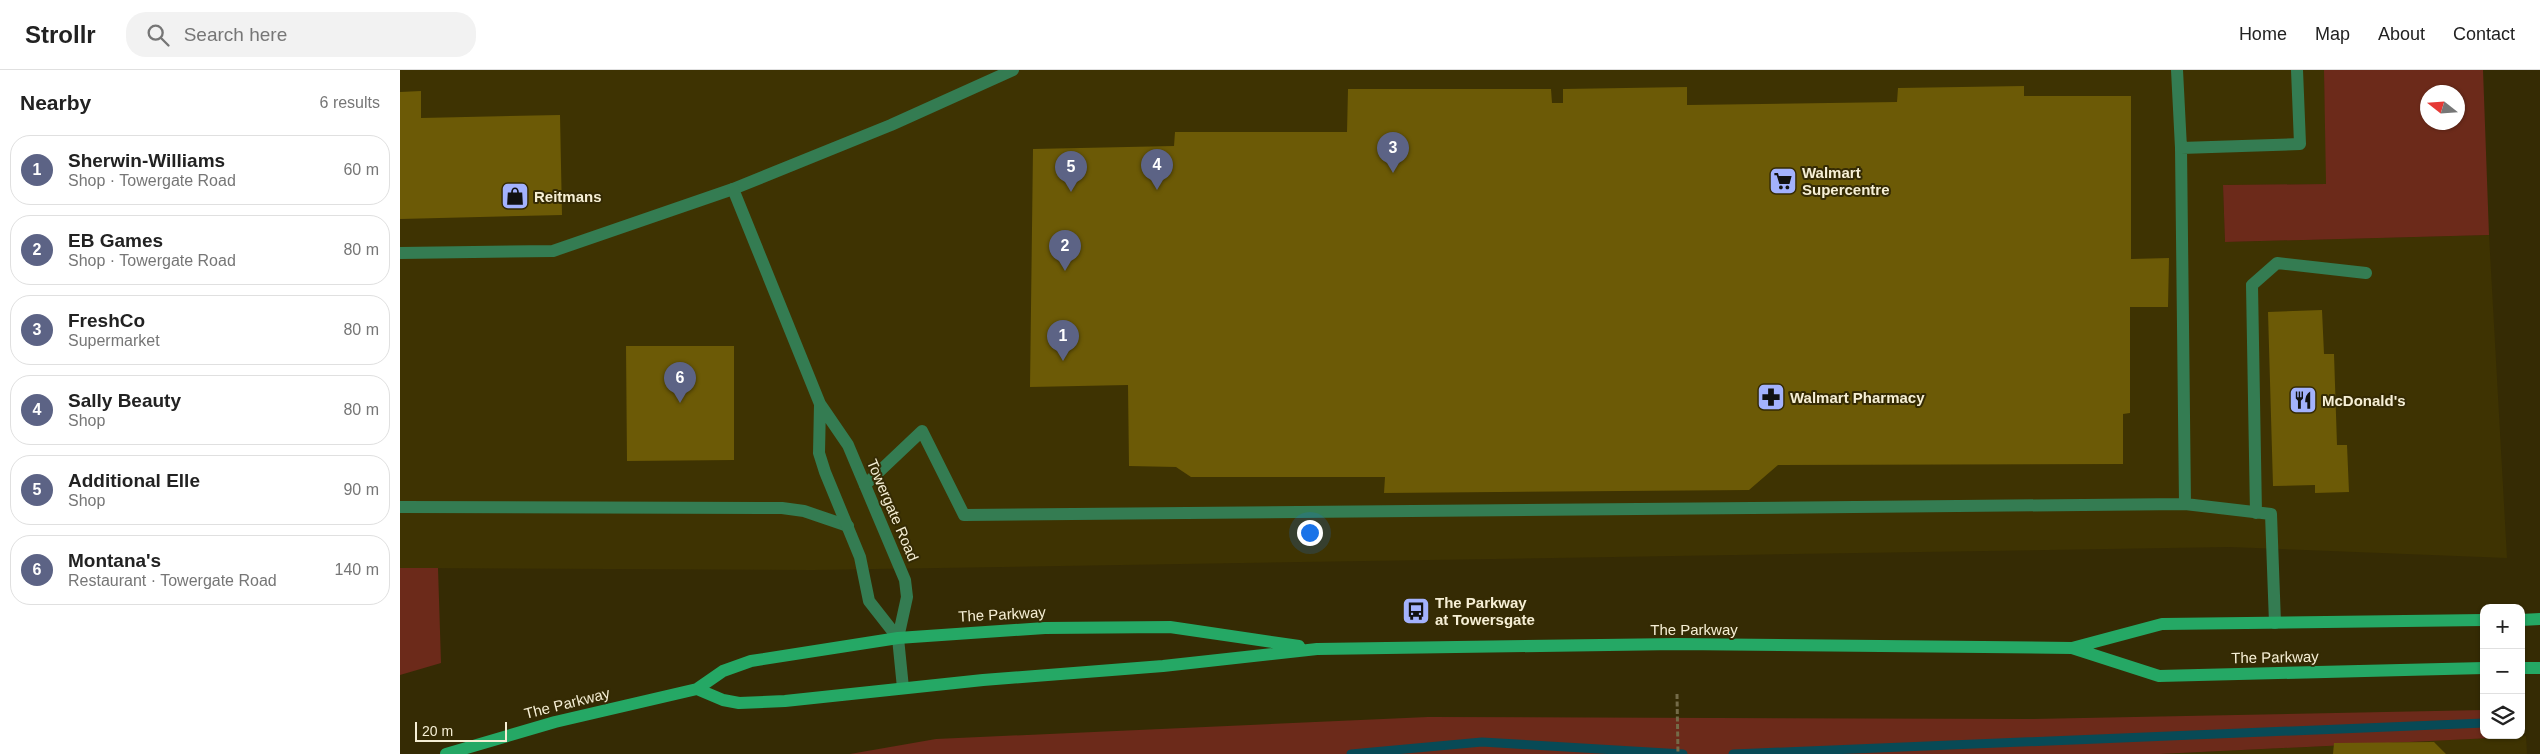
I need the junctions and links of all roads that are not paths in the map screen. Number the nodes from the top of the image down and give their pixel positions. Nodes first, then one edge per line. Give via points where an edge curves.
1 (1013, 70) edge
2 (2176, 70) edge
3 (2297, 70) edge
4 (2181, 148) junction
5 (733, 189) junction
6 (400, 253) edge
7 (2366, 273) dead end
8 (820, 404) junction
9 (865, 485) junction
10 (2185, 504) junction
11 (400, 507) edge
12 (2256, 513) junction
13 (848, 526) junction
14 (2540, 619) edge
15 (2480, 620) edge
16 (2525, 620) edge
17 (2275, 623) junction
18 (898, 638) junction
19 (2072, 648) junction
20 (1317, 649) junction
21 (2480, 668) edge
22 (2525, 668) edge
23 (2540, 668) edge
24 (903, 688) junction
25 (697, 689) junction
26 (446, 754) edge

1 - 5 street
2 - 4 street
3 - 4 street via 2300,144
4 - 10 street
5 - 6 street via 553,251
5 - 8 street, Towergate Road
7 - 12 street via 2277,263 2252,285
8 - 9 street, Towergate Road via 848,445
8 - 13 street, Towergate Road via 819,452
9 - 10 street via 922,431 964,515
9 - 18 street, Towergate Road via 905,580 907,596
10 - 12 street
11 - 13 street via 782,508 804,511
12 - 17 street via 2271,514
13 - 18 street, Towergate Road via 860,557 869,601
14 - 16 main road
15 - 17 main road, The Parkway
17 - 19 main road, The Parkway via 2162,624
18 - 20 main road, The Parkway via 1045,628 1170,627
18 - 24 street, Towergate Road
18 - 25 main road, The Parkway via 751,661 723,671
19 - 20 main road, The Parkway via 1677,644
19 - 21 main road, The Parkway via 2159,676
20 - 24 main road, The Parkway via 1164,666
22 - 23 main road
24 - 25 main road, The Parkway via 740,703
25 - 26 main road, The Parkway via 555,722

